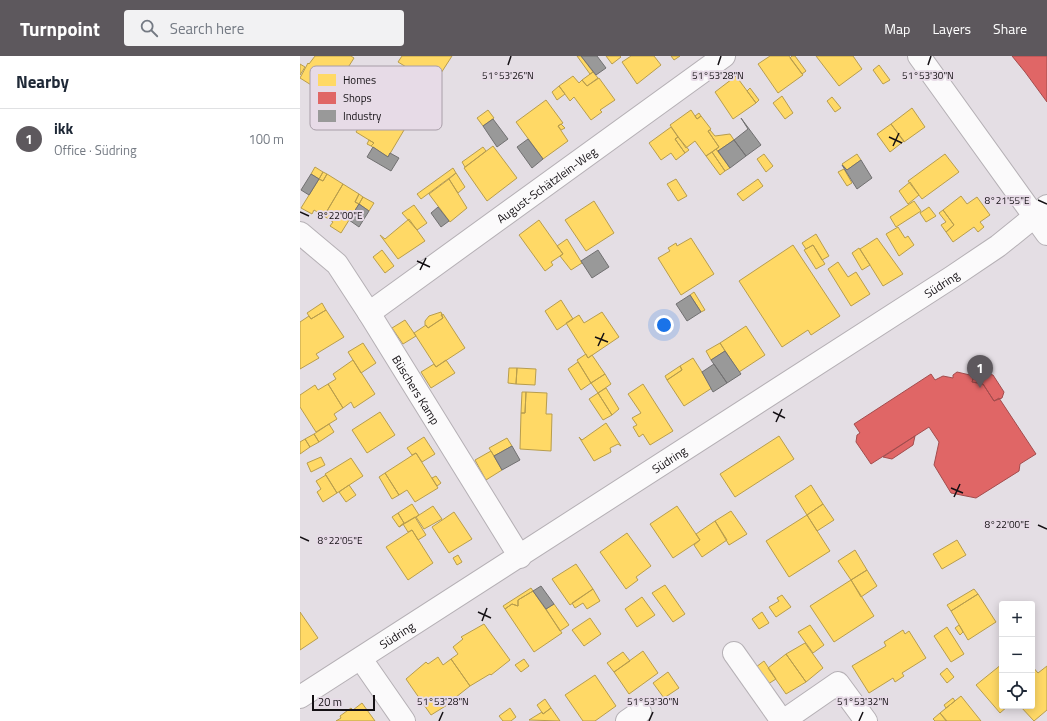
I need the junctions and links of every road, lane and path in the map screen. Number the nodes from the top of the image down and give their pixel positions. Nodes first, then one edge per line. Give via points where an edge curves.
1 (724, 56) edge
2 (918, 56) edge
3 (1041, 212) edge
4 (300, 233) edge
5 (1047, 234) edge
6 (369, 313) junction
7 (520, 557) junction
8 (734, 652) dead end
9 (361, 659) junction
10 (300, 697) edge
11 (858, 719) edge
12 (404, 721) edge
13 (783, 721) edge

1 - 6 street, August-Schätzlein-Weg
2 - 3 street
3 - 5 street
3 - 7 street, Südring via 998,246
4 - 6 street, Büschers Kamp via 337,264
6 - 7 street, Büschers Kamp
7 - 9 street, Südring
8 - 13 street
9 - 10 street, Südring
9 - 12 street
11 - 13 street via 838,683

